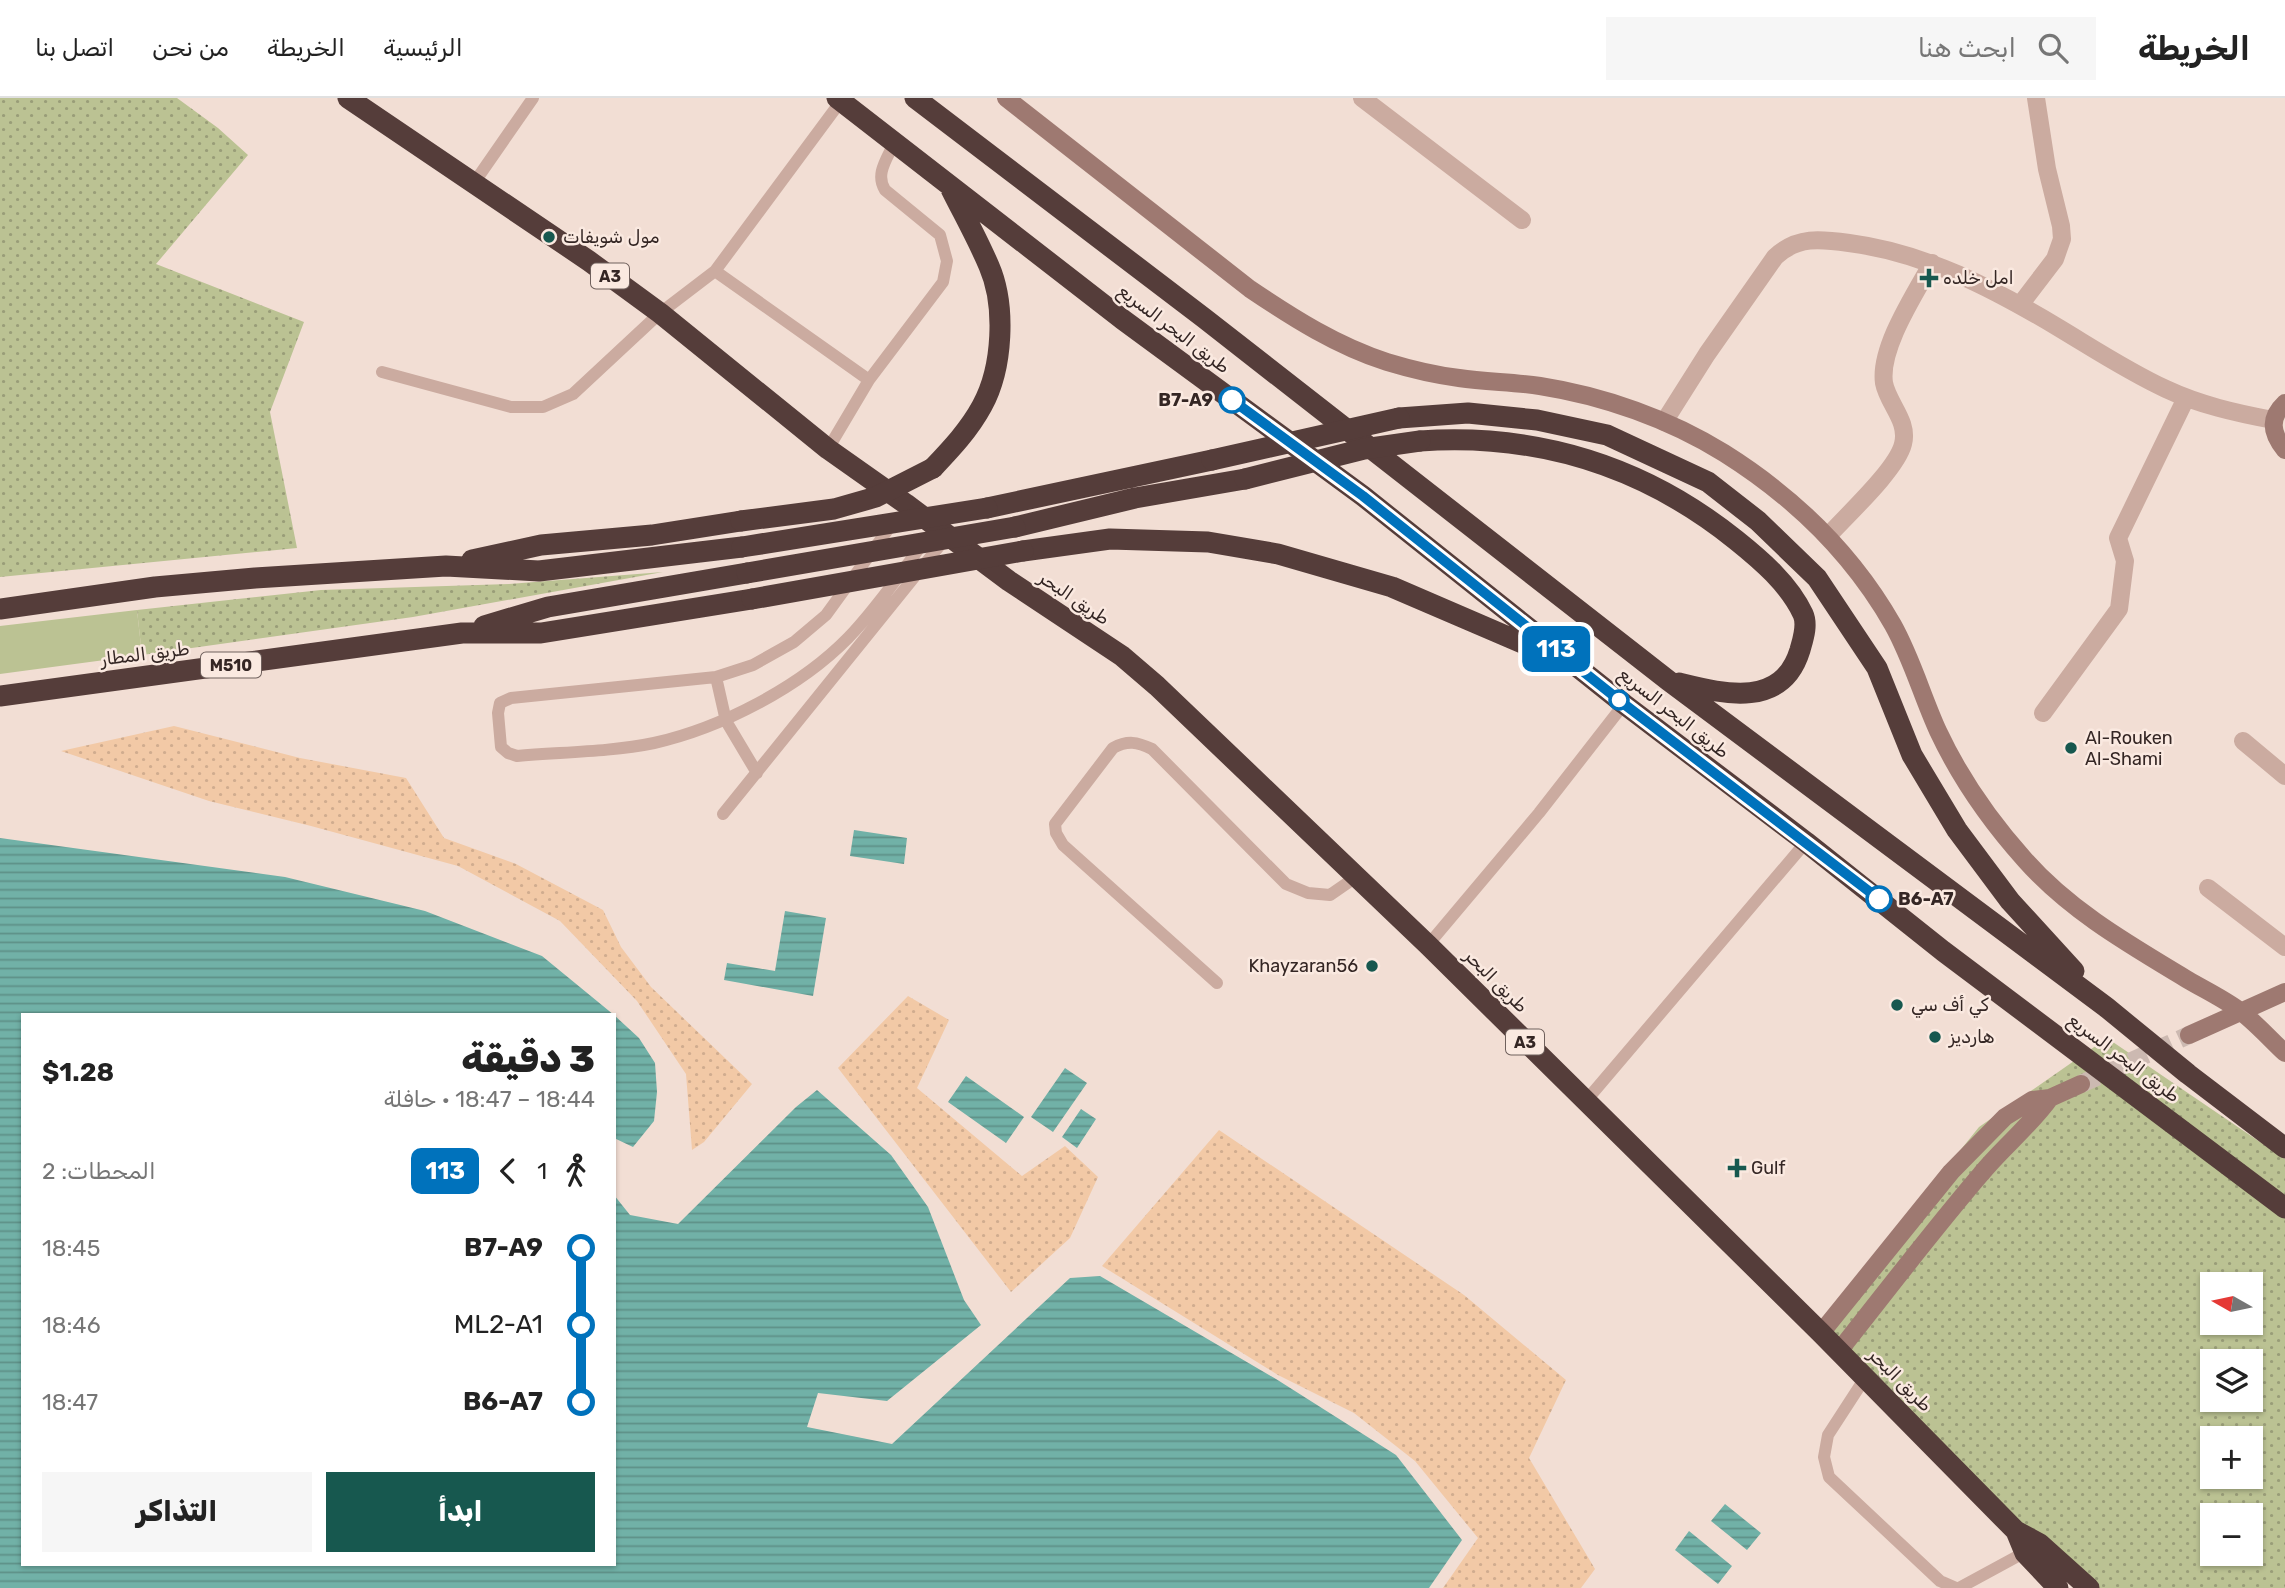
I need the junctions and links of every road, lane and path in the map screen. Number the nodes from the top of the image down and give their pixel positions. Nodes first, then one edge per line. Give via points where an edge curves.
1 (348, 98) edge
2 (533, 98) edge
3 (915, 98) edge
4 (1006, 98) edge
5 (1362, 98) edge
6 (2036, 98) edge
7 (839, 100) edge
8 (894, 143) junction
9 (474, 183) junction
10 (949, 184) junction
11 (1522, 220) dead end
12 (1931, 263) junction
13 (715, 271) junction
14 (2020, 305) junction
15 (660, 313) junction
16 (382, 372) dead end
17 (869, 380) junction
18 (2186, 398) junction
19 (2285, 403) edge
20 (2273, 420) junction
21 (1664, 422) junction
22 (828, 449) junction
23 (2285, 450) edge
24 (906, 504) junction
25 (942, 531) junction
26 (1828, 536) junction
27 (446, 566) junction
28 (0, 609) edge
29 (462, 633) junction
30 (1578, 667) junction
31 (716, 677) junction
32 (1669, 681) junction
33 (0, 696) edge
34 (1624, 704) junction
35 (2043, 713) dead end
36 (726, 720) junction
37 (2244, 741) dead end
38 (757, 773) junction
39 (2285, 776) edge
40 (723, 814) dead end
41 (1806, 842) junction
42 (1356, 877) junction
43 (2208, 888) dead end
44 (1428, 945) junction
45 (2285, 947) edge
46 (1217, 983) dead end
47 (2285, 992) edge
48 (2106, 1007) junction
49 (2240, 1011) junction
50 (2189, 1035) tunnel mouth
51 (2285, 1053) edge
52 (2081, 1084) tunnel mouth
53 (2050, 1098) junction
54 (1585, 1102) junction
55 (2285, 1148) edge
56 (2285, 1208) edge
57 (1821, 1332) junction
58 (1839, 1351) junction
59 (1865, 1378) junction
60 (2032, 1549) junction
61 (1958, 1588) edge
62 (2058, 1588) edge
63 (2089, 1588) edge

1 - 9 highway, A3
2 - 9 lane
3 - 32 highway, طريق البحر السريع
4 - 21 street via 1250,289 1338,343 1384,361 1460,379 1584,395
5 - 11 street
6 - 14 street via 2062,239 2055,259
7 - 8 highway, طريق البحر السريع
7 - 13 lane
8 - 10 highway, طريق البحر السريع
8 - 17 lane via 880,182 940,235 947,261 943,282
9 - 15 highway, A3
10 - 27 highway, bridge via 990,267 1002,322 984,404 933,468 876,497 834,509 652,535 541,545
10 - 30 highway, طريق البحر السريع via 1122,319 1363,496
12 - 14 street
12 - 21 street via 1880,248 1827,240 1809,239 1785,247
12 - 26 street via 1891,342 1884,370 1887,392 1902,422 1903,443 1892,465
13 - 15 lane
13 - 17 lane
14 - 18 street
15 - 16 lane via 573,394 543,407 511,407
15 - 22 highway, A3
17 - 22 lane
18 - 20 street
18 - 35 street via 2118,538 2125,561 2119,609
19 - 20 street
20 - 23 street
21 - 26 street via 1761,479
22 - 24 highway, A3
24 - 25 highway, A3
24 - 31 lane via 826,615 794,642 753,665
25 - 36 lane via 848,638 809,670
25 - 38 lane
25 - 42 highway, طريق البحر / A3 via 1157,685
26 - 49 street via 1871,589 1895,629 1960,772 2027,863 2119,939
27 - 28 highway via 155,587
27 - 48 highway, bridge via 538,571 742,547 987,508 1399,418 1468,413 1537,420 1607,435 1708,482 1758,521 1817,578 1877,668 1912,755 1957,830 2010,901
29 - 30 highway, bridge via 541,633 1110,539 1208,542 1279,554 1392,587
29 - 32 highway, bridge via 548,607 1015,527 1364,449 1474,439 1531,445 1591,460 1689,504 1759,558 1804,616 1796,665 1770,688 1750,694 1716,692
29 - 33 highway, طريق المطار / M510
30 - 34 highway, طريق البحر السريع
31 - 36 lane
31 - 36 lane via 511,698 500,703 501,747 517,755 615,748 653,743
32 - 48 highway, طريق البحر السريع
34 - 41 highway, طريق البحر السريع
34 - 44 lane
36 - 38 lane
37 - 39 street
38 - 40 lane
41 - 54 lane
41 - 56 highway, طريق البحر السريع
42 - 44 highway, طريق البحر / A3
42 - 46 lane via 1330,895 1286,884 1152,749 1138,742 1113,748 1055,824 1056,834
43 - 45 street
44 - 54 highway, طريق البحر / A3
47 - 49 street
48 - 55 highway, طريق البحر السريع
49 - 50 street
49 - 51 street
52 - 53 street
53 - 57 street via 2019,1107 1986,1136 1951,1172
53 - 58 street via 1979,1176
54 - 57 highway, طريق البحر / A3
57 - 58 highway, طريق البحر / A3
58 - 59 highway, طريق البحر / A3
59 - 60 highway, طريق البحر / A3
59 - 61 lane via 1828,1435 1824,1457 1829,1477 1940,1581
60 - 61 lane
60 - 62 highway, طريق البحر / A3
60 - 63 highway, طريق البحر / A3

